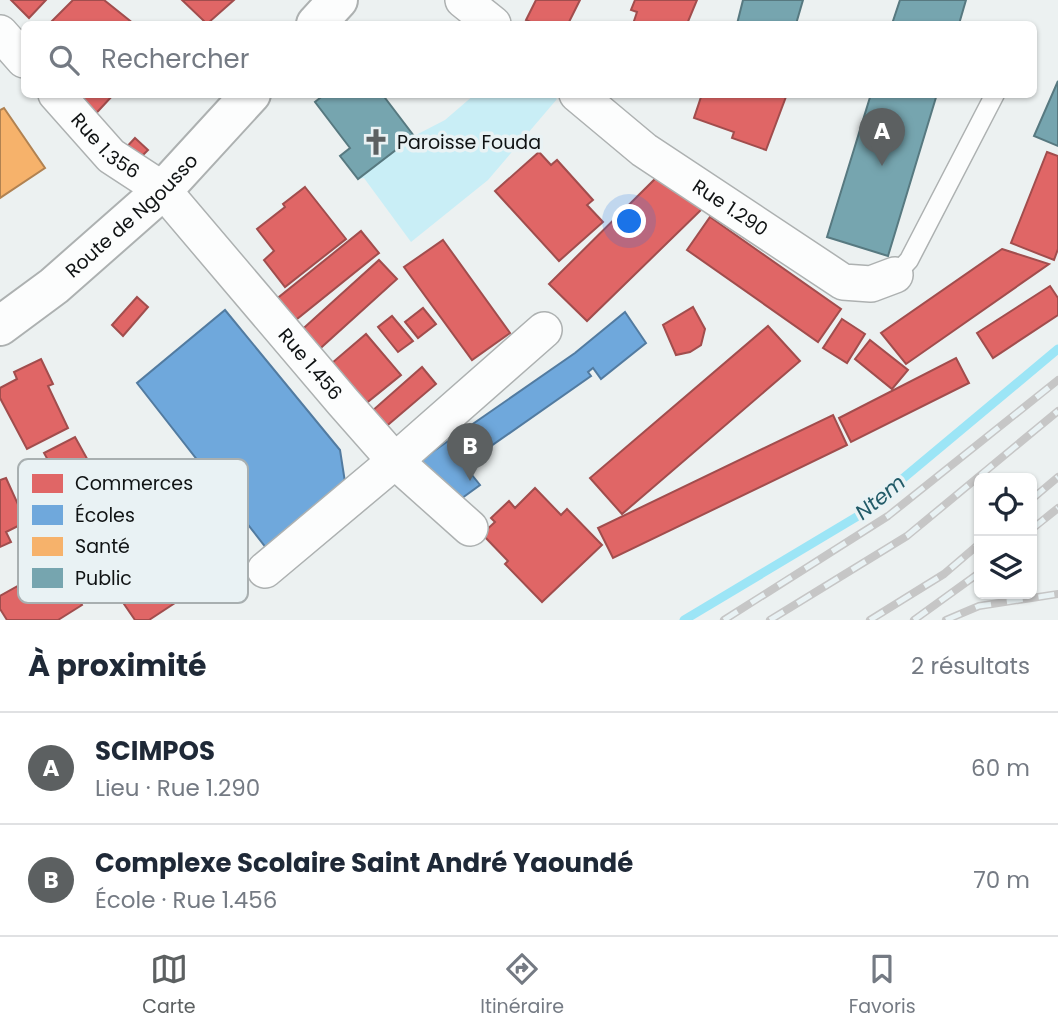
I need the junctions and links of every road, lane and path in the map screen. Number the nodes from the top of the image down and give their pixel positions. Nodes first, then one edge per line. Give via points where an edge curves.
1 (338, 0) edge
2 (463, 0) edge
3 (319, 21) edge
4 (489, 21) edge
5 (0, 33) edge
6 (21, 57) edge
7 (60, 98) edge
8 (247, 98) edge
9 (582, 98) edge
10 (993, 98) edge
11 (163, 190) junction
12 (895, 275) joint
13 (0, 326) edge
14 (544, 330) dead end
15 (395, 461) junction
16 (470, 528) dead end
17 (265, 570) dead end

1 - 3 main road
2 - 4 street
5 - 6 street
7 - 11 street, Rue 1.356 via 111,156
8 - 11 main road, Route de Ngousso
9 - 12 street, Rue 1.290 via 644,150 843,282 871,284
10 - 12 lane via 909,260
11 - 13 main road, Route de Ngousso via 54,286
11 - 15 street, Rue 1.456
14 - 15 street
15 - 16 street, Rue 1.456
15 - 17 street

